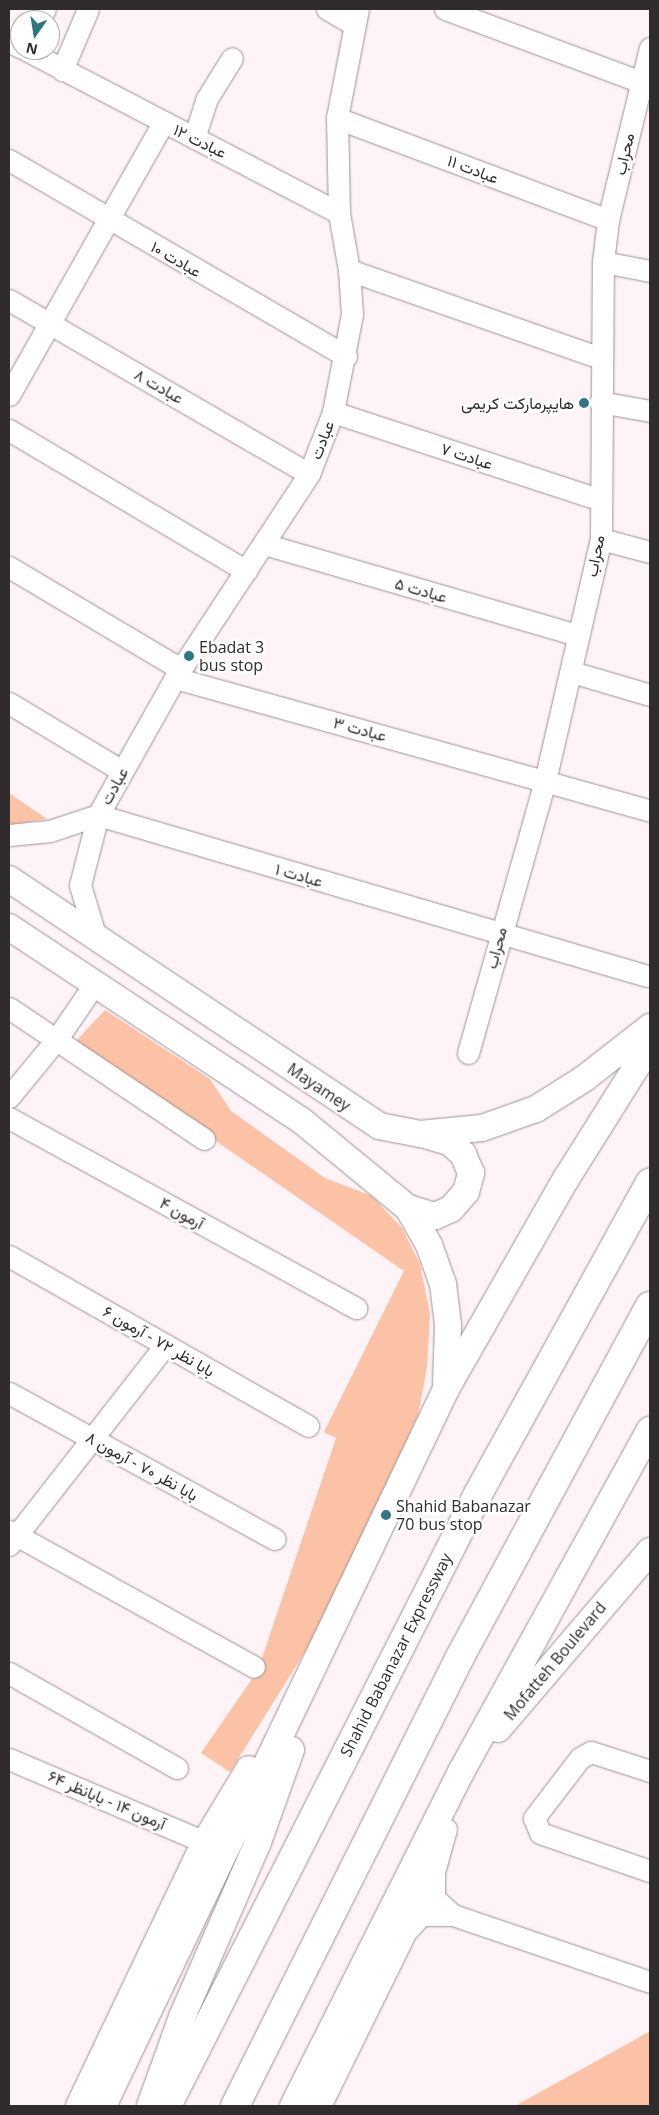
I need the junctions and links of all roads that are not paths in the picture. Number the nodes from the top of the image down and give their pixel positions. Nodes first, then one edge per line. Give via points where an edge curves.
1 (88, 9) edge
2 (327, 9) edge
3 (445, 9) edge
4 (356, 17) edge
5 (650, 48) edge
6 (232, 58) dead end
7 (44, 60) edge
8 (62, 70) junction
9 (641, 82) junction
10 (338, 118) junction
11 (162, 123) junction
12 (641, 127) edge
13 (194, 138) junction
14 (9, 160) edge
15 (339, 213) junction
16 (106, 219) junction
17 (608, 220) junction
18 (603, 262) junction
19 (350, 270) junction
20 (650, 271) edge
21 (9, 300) edge
22 (52, 323) junction
23 (346, 356) junction
24 (600, 358) junction
25 (9, 395) edge
26 (600, 402) junction
27 (650, 411) edge
28 (333, 412) junction
29 (9, 430) edge
30 (309, 474) junction
31 (600, 500) junction
32 (601, 539) junction
33 (264, 544) junction
34 (650, 552) edge
35 (9, 566) edge
36 (246, 571) junction
37 (578, 635) junction
38 (572, 672) junction
39 (178, 674) junction
40 (650, 695) edge
41 (9, 703) edge
42 (122, 772) junction
43 (545, 781) junction
44 (650, 811) edge
45 (98, 815) junction
46 (9, 835) edge
47 (9, 879) edge
48 (9, 927) edge
49 (500, 934) junction
50 (96, 938) junction
51 (647, 976) dead end
52 (94, 983) junction
53 (9, 1008) edge
54 (650, 1027) edge
55 (56, 1040) junction
56 (650, 1045) edge
57 (468, 1053) dead end
58 (9, 1097) edge
59 (9, 1118) edge
60 (420, 1134) junction
61 (204, 1139) dead end
62 (650, 1182) edge
63 (408, 1208) junction
64 (9, 1256) edge
65 (650, 1306) edge
66 (356, 1308) dead end
67 (165, 1345) junction
68 (446, 1389) junction
69 (9, 1393) edge
70 (308, 1426) dead end
71 (650, 1430) edge
72 (92, 1438) junction
73 (650, 1470) edge
74 (617, 1490) junction
75 (11, 1537) edge
76 (275, 1539) dead end
77 (650, 1551) edge
78 (339, 1612) junction
79 (254, 1667) dead end
80 (9, 1673) edge
81 (9, 1758) edge
82 (177, 1768) dead end
83 (650, 1771) edge
84 (461, 1772) junction
85 (446, 1829) junction
86 (206, 1842) junction
87 (650, 1871) edge
88 (453, 1915) junction
89 (401, 1936) junction
90 (650, 1982) edge
91 (79, 2106) edge
92 (103, 2106) edge
93 (150, 2106) edge
94 (167, 2106) edge
95 (235, 2106) edge
96 (293, 2106) edge
97 (318, 2106) edge

1 - 8 street
2 - 4 street
3 - 9 street
4 - 10 street, عبادت
5 - 9 street, محراب
6 - 13 street via 206,100
7 - 8 street, عبادت ۱۲
8 - 11 street, عبادت ۱۲
9 - 12 street, محراب
10 - 15 street, عبادت
10 - 17 street, عبادت ۱۱
11 - 13 street, عبادت ۱۲
11 - 16 street
12 - 17 street, محراب
13 - 15 street, عبادت ۱۲
14 - 16 street, عبادت ۱۰
15 - 19 street, عبادت
16 - 22 street
16 - 23 street, عبادت ۱۰
17 - 18 street, محراب
18 - 20 street
18 - 24 street, محراب
19 - 23 street, عبادت via 352,314
19 - 24 street
21 - 22 street, عبادت ۸
22 - 25 street
22 - 30 street, عبادت ۸
23 - 28 street, عبادت
24 - 26 street, محراب
26 - 27 street
26 - 31 street, محراب
28 - 30 street, عبادت
28 - 31 street, عبادت ۷
29 - 36 street
30 - 33 street, عبادت
31 - 32 street, محراب
32 - 34 street
32 - 37 street, محراب
33 - 36 street, عبادت
33 - 37 street, عبادت ۵
35 - 39 street, عبادت ۳
36 - 39 street, عبادت
37 - 38 street, محراب
38 - 40 street
38 - 43 street, محراب
39 - 42 street, عبادت
39 - 43 street, عبادت ۳
41 - 42 street
42 - 45 street, عبادت
43 - 44 street, عبادت ۳
43 - 49 street, محراب
45 - 46 street via 50,832
45 - 49 street, عبادت ۱
45 - 50 street, عبادت via 80,885
47 - 50 main road, Mayamey
48 - 52 main road
49 - 51 street, عبادت ۱
49 - 57 street, محراب
50 - 60 main road, Mayamey via 371,1121
52 - 55 street
52 - 63 main road via 302,1121
53 - 55 street
54 - 60 main road, Mayamey via 585,1078 536,1109 482,1128
55 - 58 street
55 - 61 street
56 - 68 main road via 566,1179
59 - 66 street, آرمون ۴
60 - 63 main road via 449,1142 464,1154 471,1172 466,1192 451,1209 435,1216
62 - 94 highway, Shahid Babanazar Expressway via 478,1494
63 - 68 main road via 429,1245 443,1284 448,1325
64 - 67 street, بابا نظر ۷۲ - آرمون ۶
65 - 95 highway via 460,1657
67 - 70 street, بابا نظر ۷۲ - آرمون ۶
67 - 72 street
68 - 78 main road
69 - 72 street, بابا نظر ۷۰ - آرمون ۸
71 - 74 main road
72 - 75 street
72 - 76 street, بابا نظر ۷۰ - آرمون ۸
73 - 74 main road
74 - 84 main road
75 - 79 street
77 - 84 main road, Mofatteh Boulevard
78 - 86 main road
78 - 92 main road
78 - 93 main road via 258,1842 182,2016
80 - 82 street
81 - 86 street, آرمون ۱۴ - بابانظر ۶۴
83 - 87 street via 591,1752 580,1758 534,1818 540,1833
84 - 85 main road
84 - 96 main road
85 - 88 street via 434,1872 434,1898
85 - 89 main road
86 - 91 main road
88 - 89 street via 421,1916
88 - 90 street
89 - 97 main road

